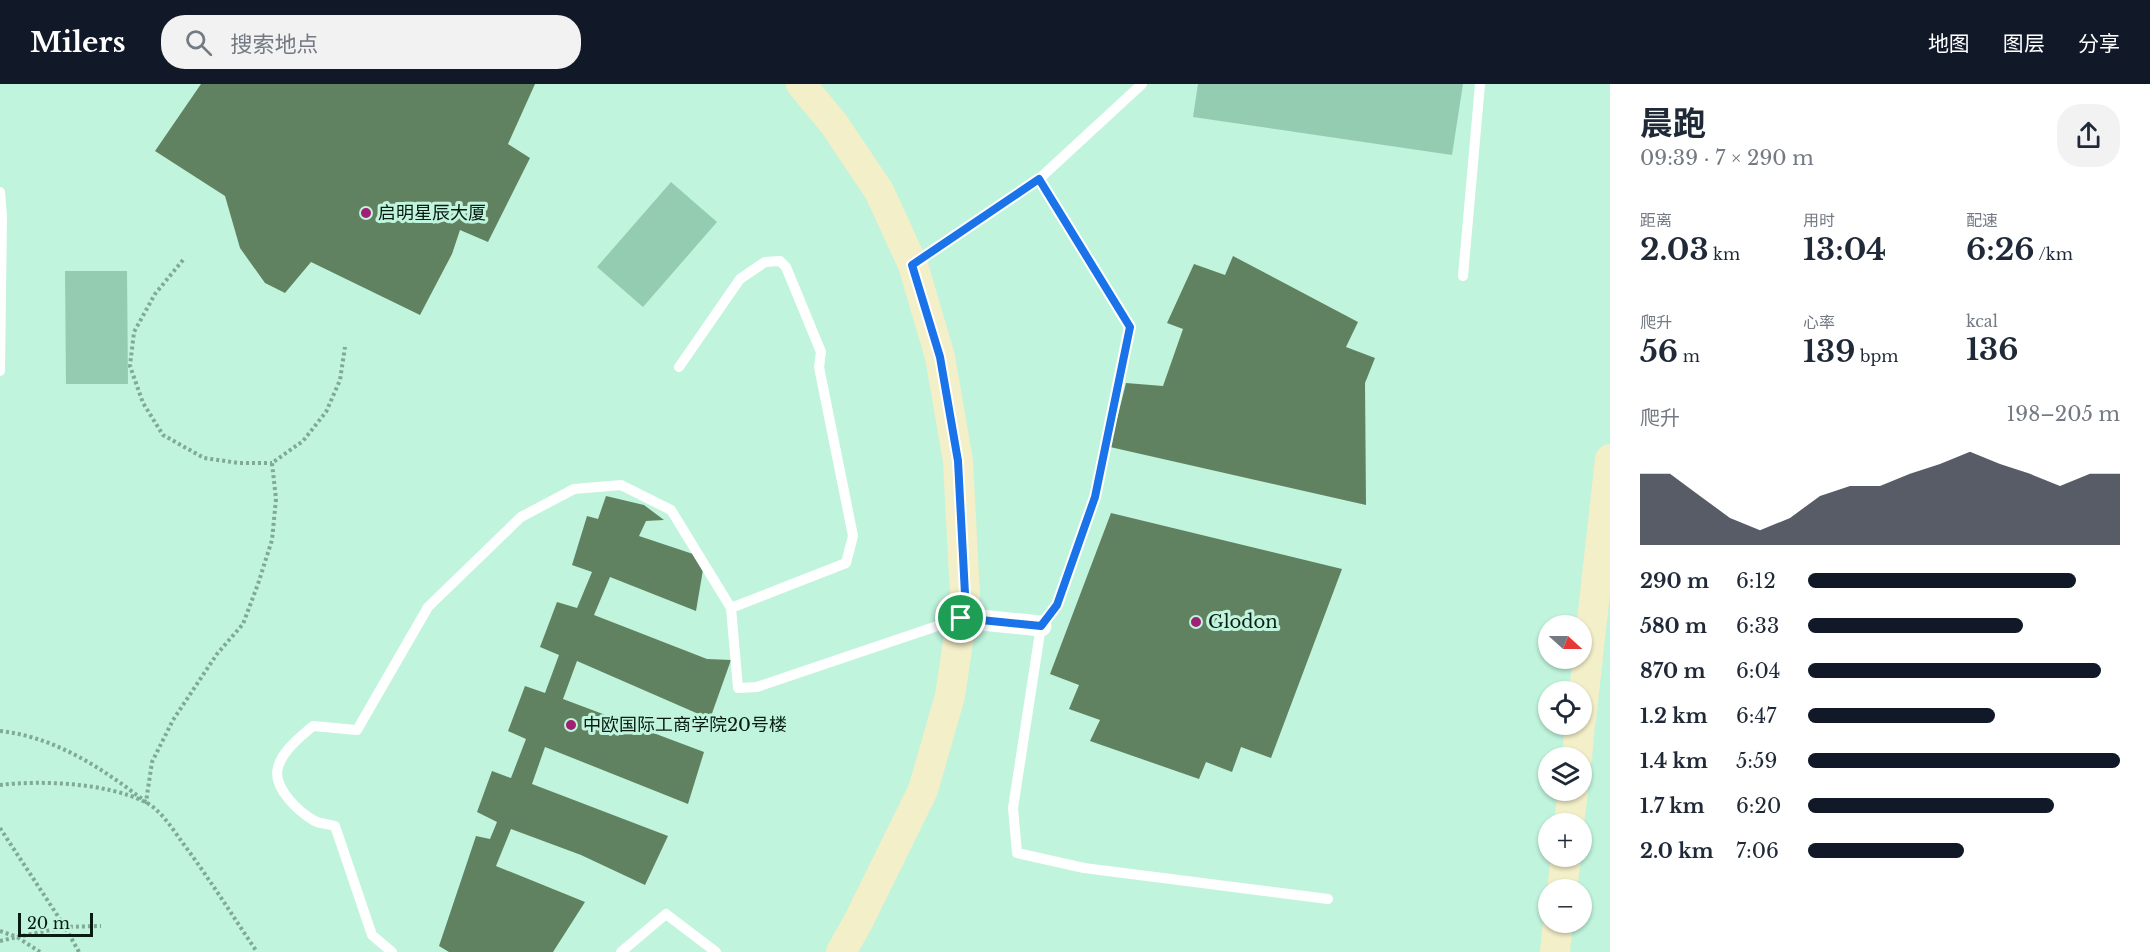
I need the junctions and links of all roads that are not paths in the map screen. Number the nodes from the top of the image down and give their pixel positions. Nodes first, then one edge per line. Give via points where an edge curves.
1 (801, 84) edge
2 (1142, 84) edge
3 (1480, 84) edge
4 (1039, 179) junction
5 (0, 192) edge
6 (1, 216) edge
7 (912, 265) junction
8 (1463, 276) dead end
9 (679, 367) dead end
10 (0, 371) edge
11 (1610, 459) edge
12 (730, 608) junction
13 (961, 618) junction
14 (1041, 626) junction
15 (1585, 681) edge
16 (1328, 899) dead end
17 (1557, 933) edge
18 (392, 952) edge
19 (621, 952) edge
20 (716, 952) edge
21 (841, 952) edge
22 (1555, 952) edge

1 - 7 street via 834,123 879,191
2 - 4 lane
3 - 8 lane
4 - 7 lane
4 - 14 lane via 1130,327 1095,497 1057,605
5 - 6 lane
6 - 10 lane
7 - 13 street via 940,357 958,461 965,594
9 - 12 lane via 740,279 765,262 780,261 786,267 821,352 819,368 853,536 846,562
11 - 15 street
12 - 13 lane via 738,688 756,687
12 - 18 lane via 671,510 621,485 574,489 521,517 428,607 357,730 313,726 297,739 277,772 280,784 286,796 315,821 335,826 372,934
13 - 14 street
13 - 21 street via 950,696 923,790
14 - 16 lane via 1013,808 1017,853 1084,868
17 - 22 street
19 - 20 lane via 666,914

